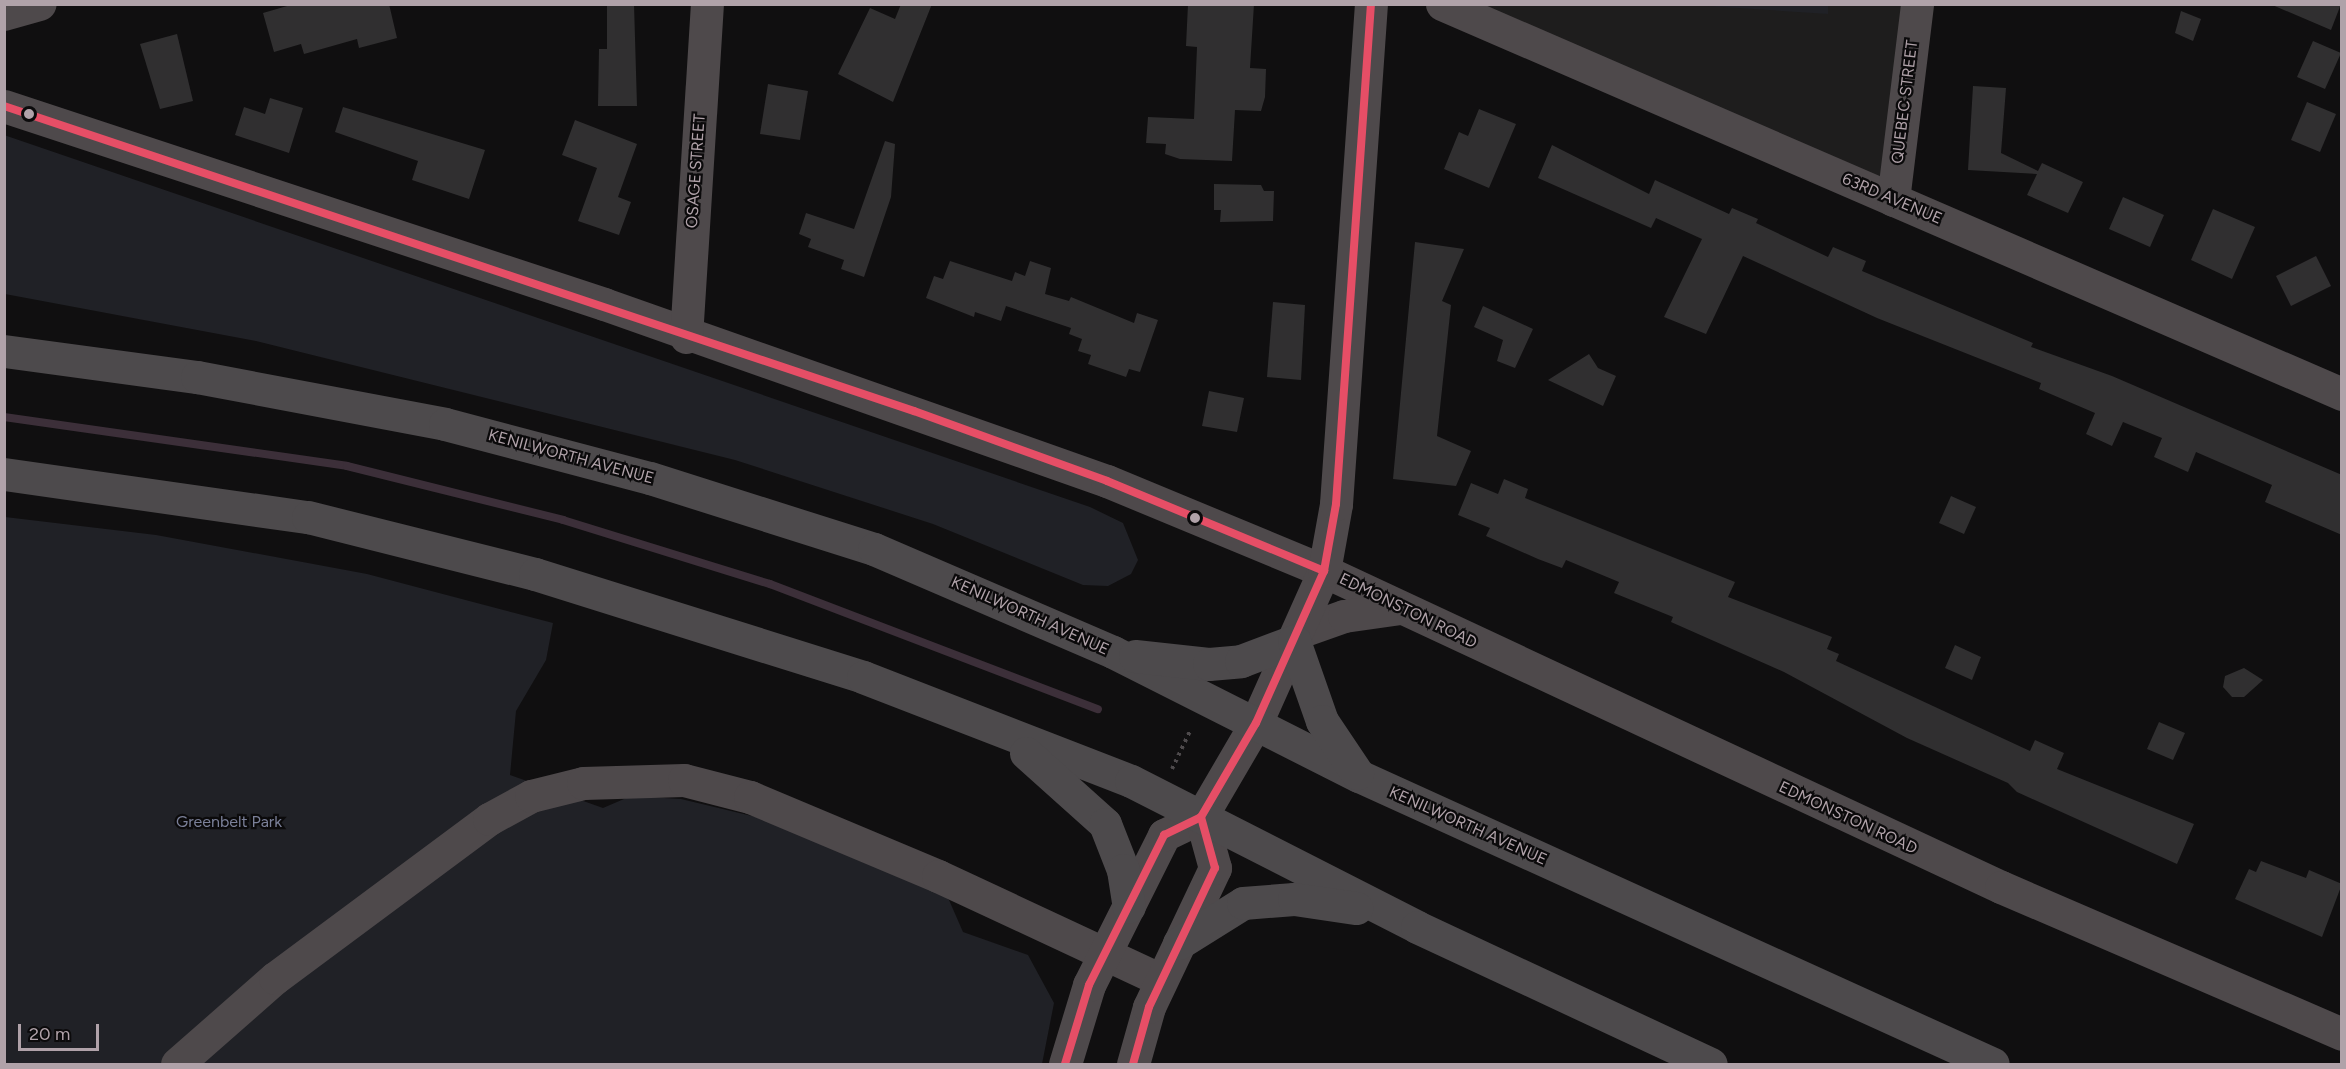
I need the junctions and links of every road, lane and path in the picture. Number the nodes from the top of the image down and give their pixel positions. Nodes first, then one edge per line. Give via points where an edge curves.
1 (40, 4) edge
2 (707, 4) edge
3 (1371, 4) edge
4 (1442, 4) edge
5 (1917, 4) edge
6 (4, 14) edge
7 (4, 106) edge
8 (1893, 200) junction
9 (686, 337) junction
10 (4, 351) edge
11 (2342, 394) edge
12 (4, 474) edge
13 (1324, 571) junction
14 (1401, 608) junction
15 (1297, 637) junction
16 (1113, 652) junction
17 (1256, 723) junction
18 (987, 727) junction
19 (1190, 731) dead end
20 (1171, 770) dead end
21 (1359, 776) junction
22 (1201, 817) junction
23 (1129, 907) junction
24 (1417, 927) junction
25 (1179, 944) junction
26 (1105, 953) junction
27 (1161, 980) junction
28 (2342, 1034) edge
29 (177, 1065) edge
30 (1065, 1065) edge
31 (1133, 1065) edge
32 (1711, 1065) edge
33 (1993, 1065) edge

1 - 6 street
2 - 9 street, OSAGE STREET
3 - 13 street via 1336,504
4 - 8 street, 63RD AVENUE
5 - 8 street, QUEBEC STREET
7 - 9 street, EDMONSTON ROAD via 604,304
8 - 11 street, 63RD AVENUE
9 - 13 street, EDMONSTON ROAD via 1107,481
10 - 16 main road, KENILWORTH AVENUE via 197,377 536,445 874,549
12 - 18 main road via 308,516 462,555 863,677
13 - 14 street, EDMONSTON ROAD
13 - 15 street
14 - 15 street via 1344,616
14 - 28 street, EDMONSTON ROAD via 2001,887
15 - 16 main road via 1240,661 1209,664
15 - 17 street
15 - 21 main road via 1322,721
16 - 17 main road, KENILWORTH AVENUE
17 - 21 main road, KENILWORTH AVENUE
17 - 22 street
18 - 22 main road via 1131,781
18 - 23 main road via 1044,765 1097,812 1124,870
19 - 20 path
21 - 33 main road, KENILWORTH AVENUE
22 - 23 street via 1164,835
22 - 24 main road
22 - 25 street via 1215,868
23 - 26 street
24 - 25 main road via 1334,901 1264,900 1223,912
24 - 32 main road
25 - 27 street
26 - 27 street
26 - 29 street via 750,797 684,780 584,783 531,796 489,819 275,978
26 - 30 street via 1074,1027
27 - 31 street via 1140,1029

